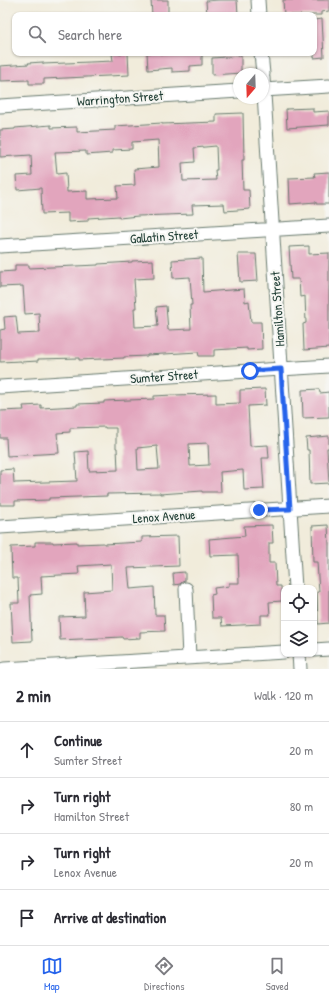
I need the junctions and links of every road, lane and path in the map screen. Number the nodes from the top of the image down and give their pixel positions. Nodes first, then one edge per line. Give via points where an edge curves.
1 (258, 0) edge
2 (259, 12) edge
3 (261, 56) edge
4 (262, 68) edge
5 (269, 86) edge
6 (329, 86) edge
7 (233, 91) edge
8 (264, 104) edge
9 (0, 106) edge
10 (329, 226) edge
11 (272, 229) junction
12 (0, 246) edge
13 (329, 366) edge
14 (281, 369) junction
15 (0, 387) edge
16 (329, 506) edge
17 (290, 509) junction
18 (0, 527) edge
19 (295, 585) edge
20 (186, 589) dead end
21 (329, 649) edge
22 (317, 650) edge
23 (281, 652) edge
24 (189, 657) junction
25 (299, 657) edge
26 (4, 669) edge
27 (300, 669) edge

1 - 2 street
3 - 4 street
5 - 6 street
7 - 9 street, Warrington Street
8 - 11 street, Hamilton Street
10 - 11 street, Gallatin Street
11 - 12 street, Gallatin Street
11 - 14 street, Hamilton Street
13 - 14 street, Sumter Street
14 - 15 street, Sumter Street
14 - 17 street, Hamilton Street
16 - 17 street, Lenox Avenue
17 - 18 street, Lenox Avenue
17 - 19 street, Hamilton Street
20 - 24 street
21 - 22 street
23 - 24 street
24 - 26 street
25 - 27 street

